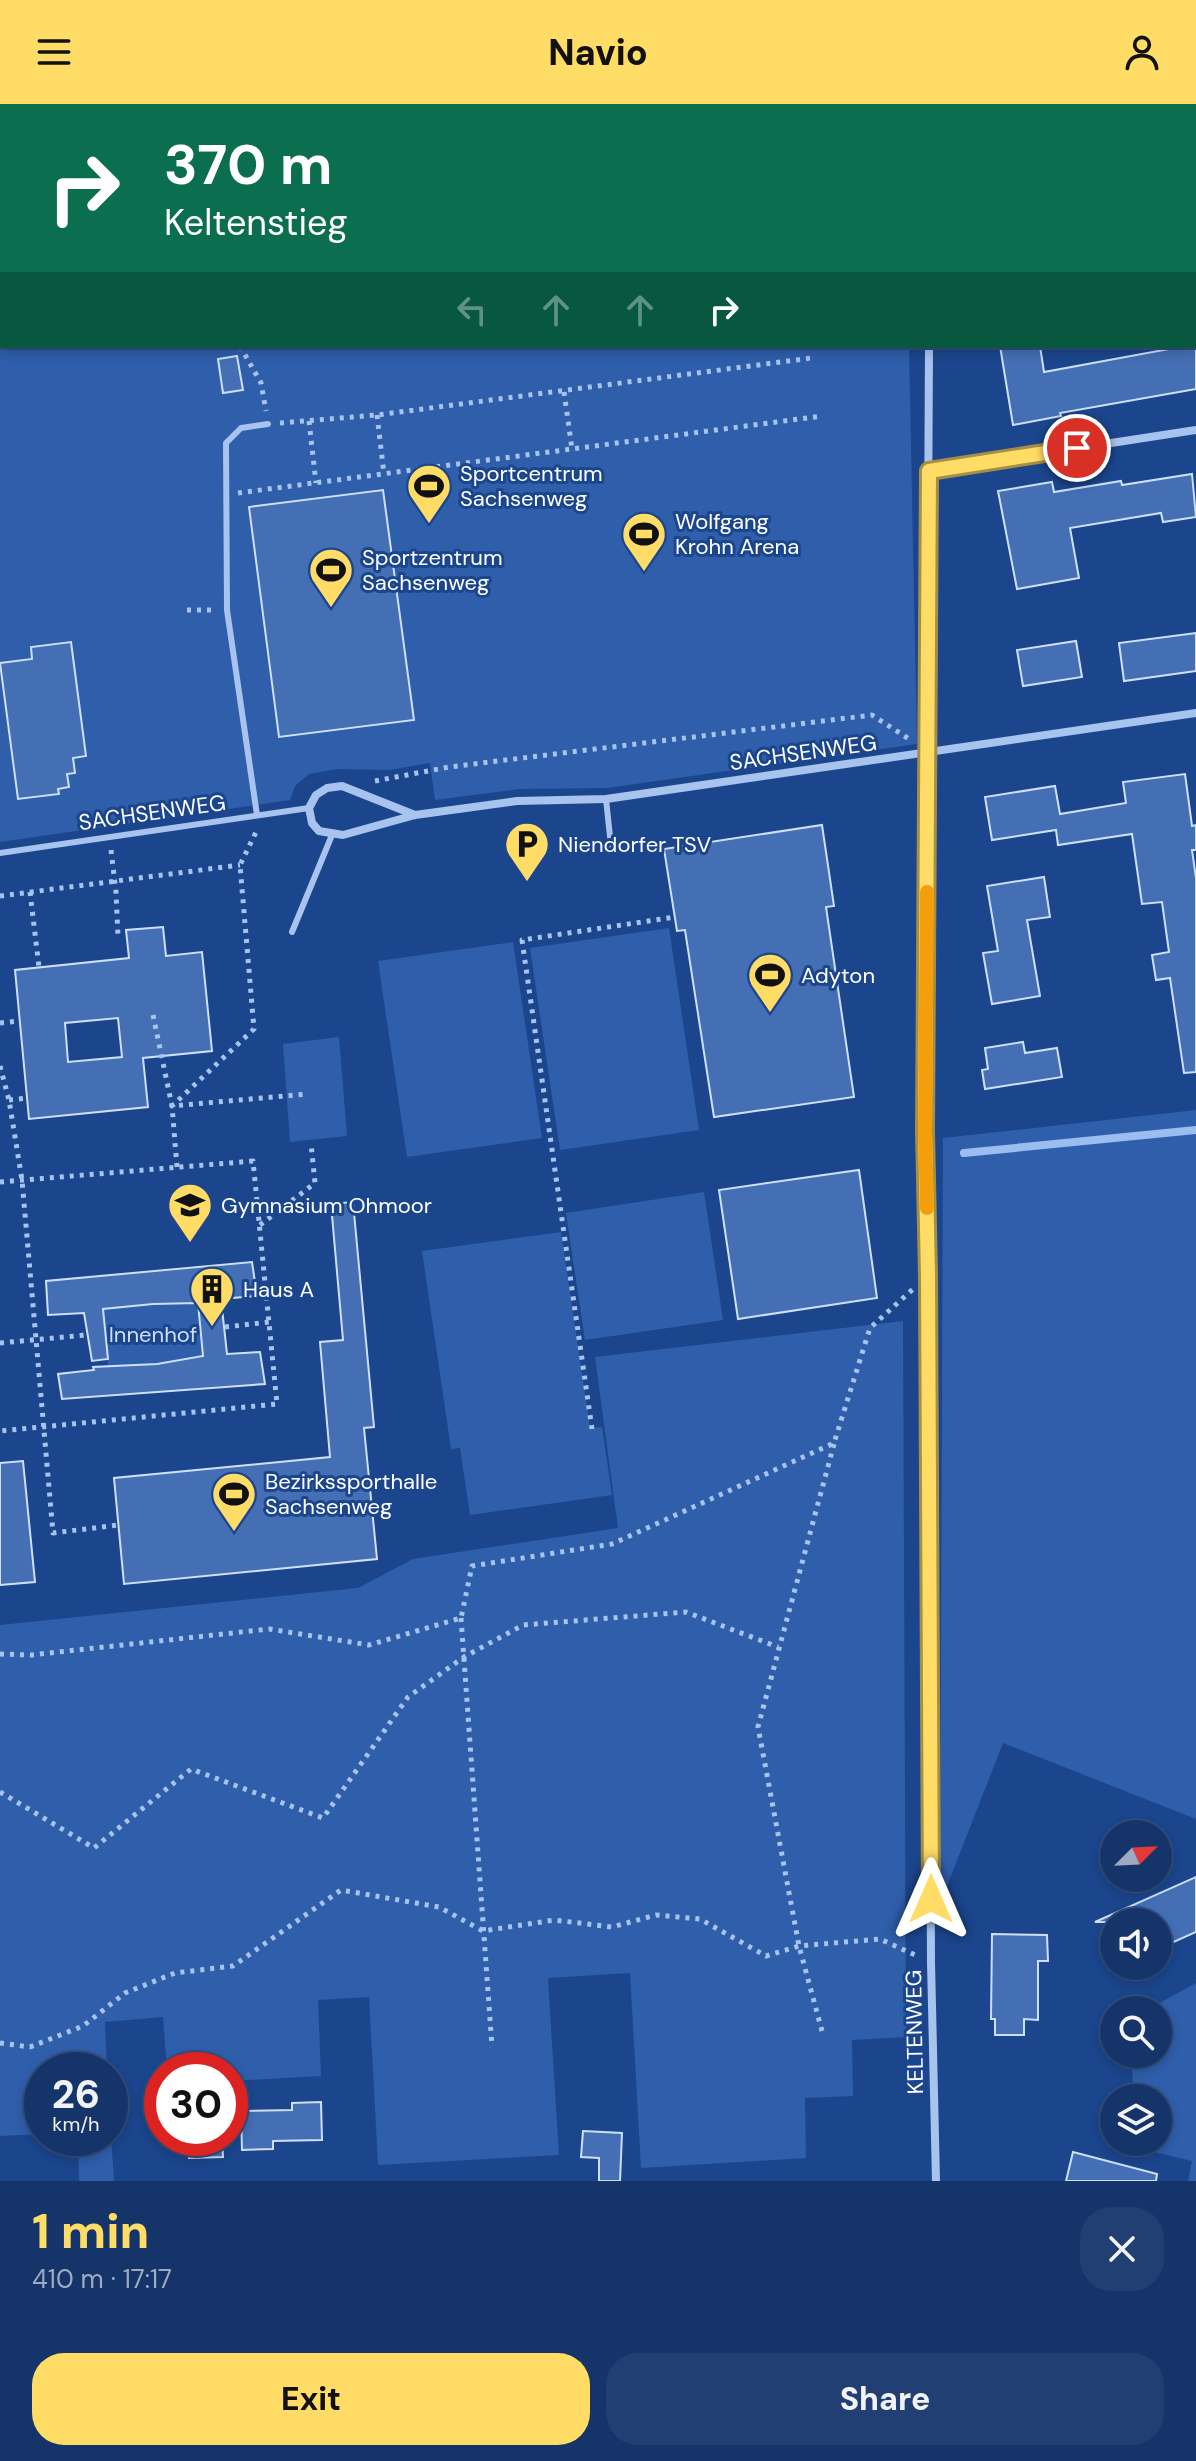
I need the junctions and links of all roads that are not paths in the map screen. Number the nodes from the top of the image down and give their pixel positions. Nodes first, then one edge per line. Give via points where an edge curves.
1 (929, 348) edge
2 (268, 424) road end
3 (1196, 430) edge
4 (929, 471) junction
5 (1196, 713) edge
6 (928, 752) junction
7 (606, 799) junction
8 (309, 808) junction
9 (257, 815) junction
10 (415, 815) junction
11 (332, 835) junction
12 (611, 846) dead end
13 (0, 853) edge
14 (292, 932) dead end
15 (936, 2181) edge

1 - 4 street, KELTENWEG
2 - 9 lane via 241,428 226,443 227,610
3 - 4 street
4 - 6 street, KELTENWEG
5 - 6 street, SACHSENWEG
6 - 7 street, SACHSENWEG
6 - 15 street, KELTENWEG via 925,1131
7 - 10 street, SACHSENWEG via 517,801
7 - 12 lane
8 - 9 lane, SACHSENWEG
8 - 10 street, SACHSENWEG via 316,795 342,786
8 - 11 street via 312,823
9 - 13 lane, SACHSENWEG
10 - 11 street, SACHSENWEG
11 - 14 lane

